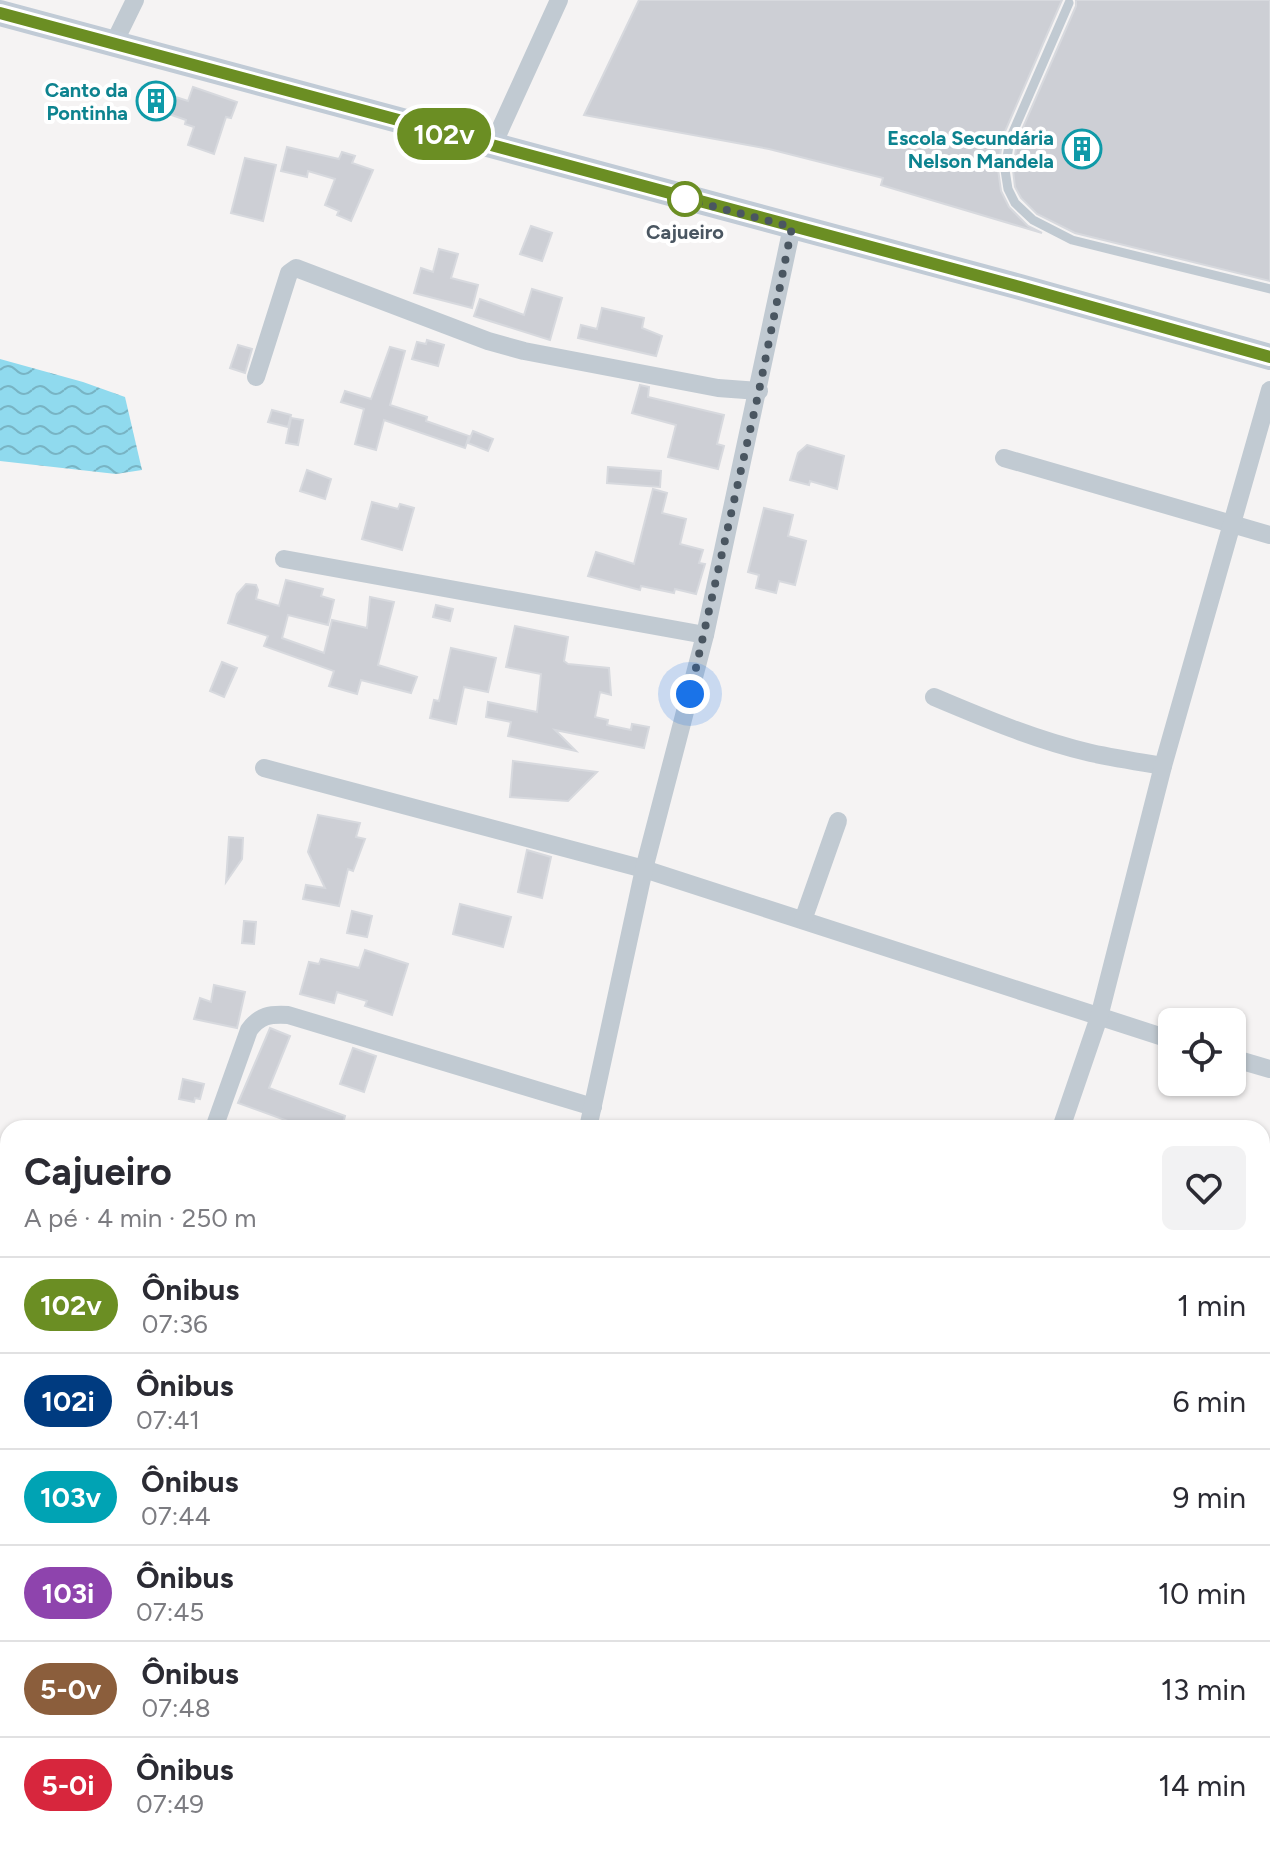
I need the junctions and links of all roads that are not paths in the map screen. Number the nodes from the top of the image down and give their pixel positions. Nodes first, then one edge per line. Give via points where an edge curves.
1 (135, 0) edge
2 (559, 0) edge
3 (1069, 3) dead end
4 (0, 13) edge
5 (114, 43) junction
6 (492, 147) junction
7 (792, 227) junction
8 (1270, 289) edge
9 (1270, 357) edge
10 (256, 377) dead end
11 (1270, 390) edge
12 (759, 391) junction
13 (1004, 458) dead end
14 (1231, 524) junction
15 (1270, 535) edge
16 (284, 559) dead end
17 (705, 635) junction
18 (934, 697) dead end
19 (1163, 766) junction
20 (264, 768) dead end
21 (838, 821) dead end
22 (644, 869) junction
23 (803, 920) junction
24 (1099, 1017) junction
25 (1158, 1036) edge
26 (1246, 1062) edge
27 (1270, 1069) edge
28 (593, 1107) junction
29 (221, 1120) edge
30 (590, 1120) edge
31 (1064, 1120) edge

1 - 5 street
2 - 6 street
3 - 8 lane via 1010,139 1005,170 1015,203 1033,220 1072,240
4 - 5 main road
5 - 6 main road
6 - 7 main road
7 - 9 main road
7 - 12 street
10 - 12 street via 289,273 296,268 524,351
11 - 14 street
12 - 17 street
13 - 14 street
14 - 15 street
14 - 19 street
16 - 17 street
17 - 22 street
18 - 19 street via 1051,742
19 - 24 street
20 - 22 street
21 - 23 street
22 - 23 street
22 - 28 street
23 - 24 street
24 - 25 street
24 - 31 street
26 - 27 street
28 - 29 street via 271,1014 258,1018 249,1030
28 - 30 street

